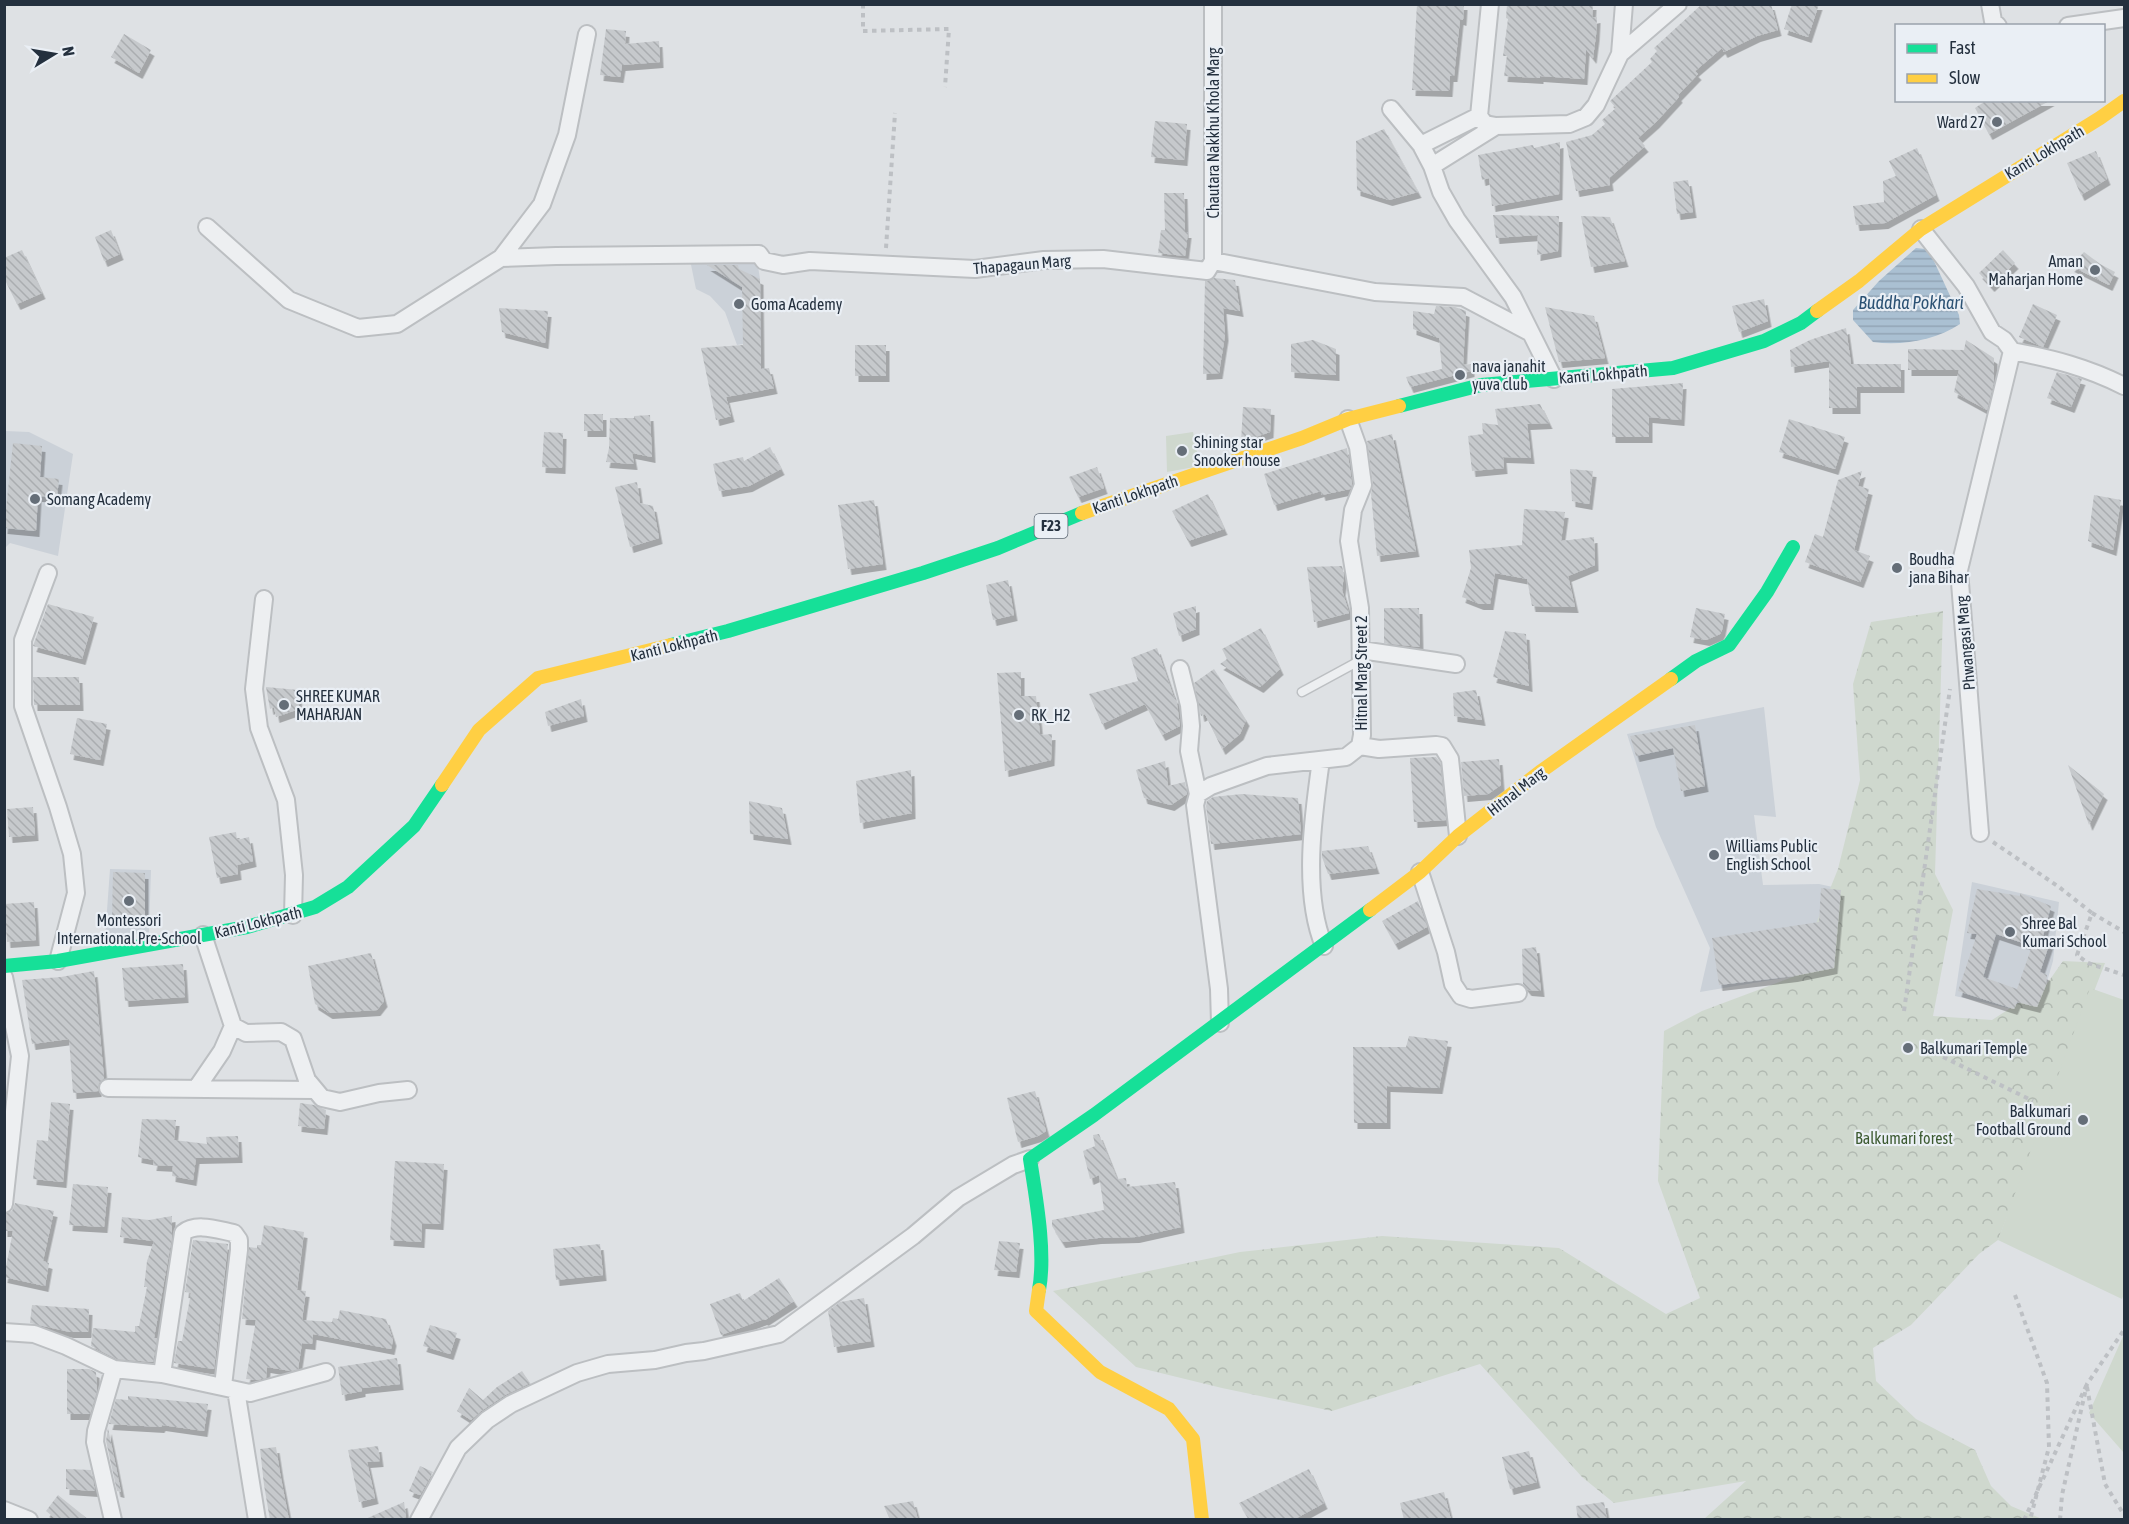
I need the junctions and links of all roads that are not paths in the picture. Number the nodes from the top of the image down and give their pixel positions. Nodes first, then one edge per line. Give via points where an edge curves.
1 (1213, 4) edge
2 (1490, 4) edge
3 (1624, 4) edge
4 (1678, 4) edge
5 (1990, 4) edge
6 (2124, 18) edge
7 (1996, 24) edge
8 (2082, 24) edge
9 (587, 34) dead end
10 (1620, 54) junction
11 (2124, 101) edge
12 (1391, 109) dead end
13 (1479, 116) junction
14 (1496, 126) junction
15 (1421, 145) junction
16 (1432, 166) junction
17 (207, 227) dead end
18 (1921, 229) junction
19 (501, 258) junction
20 (1212, 261) junction
21 (1529, 332) junction
22 (2012, 351) junction
23 (1554, 379) junction
24 (2124, 386) edge
25 (1348, 419) junction
26 (1793, 547) dead end
27 (48, 573) dead end
28 (264, 599) dead end
29 (1361, 655) junction
30 (1456, 664) dead end
31 (1180, 669) dead end
32 (1302, 692) dead end
33 (1360, 746) junction
34 (1320, 760) junction
35 (1198, 794) junction
36 (1980, 833) road end
37 (1458, 836) junction
38 (1420, 872) junction
39 (293, 915) junction
40 (203, 935) junction
41 (1324, 946) junction
42 (58, 961) junction
43 (4, 966) edge
44 (4, 977) edge
45 (1518, 993) dead end
46 (1220, 1023) junction
47 (233, 1026) junction
48 (108, 1088) dead end
49 (196, 1089) junction
50 (408, 1089) dead end
51 (315, 1090) junction
52 (1030, 1159) junction
53 (4, 1204) edge
54 (4, 1332) edge
55 (114, 1369) junction
56 (326, 1372) dead end
57 (162, 1374) junction
58 (229, 1388) junction
59 (4, 1510) edge
60 (30, 1520) edge
61 (113, 1520) edge
62 (257, 1520) edge
63 (419, 1520) edge
64 (1202, 1520) edge

1 - 20 street, Chautara Nakkhu Khola Marg
2 - 13 street
3 - 10 street
4 - 10 street
5 - 7 street
6 - 8 street
9 - 19 street via 567,135 542,204
10 - 14 street via 1596,105 1586,117 1569,124
11 - 18 main road, Kanti Lokhpath / F23
12 - 15 street
13 - 14 street via 1485,124
13 - 15 street
14 - 16 street
15 - 16 street
16 - 21 street via 1441,192 1513,297
17 - 19 street via 289,300 358,328 397,324
18 - 22 street via 1966,286 1992,332
18 - 23 main road, Kanti Lokhpath / F23 via 1801,323 1764,341 1673,368
19 - 20 street, Thapagaun Marg via 759,254 764,261 783,265 810,261 975,269 1044,260 1103,259 1207,271
20 - 21 street, Thapagaun Marg via 1375,292 1463,297
21 - 23 street
22 - 24 street via 2064,361
22 - 36 street, Phwangasi Marg via 1959,570
23 - 25 main road, Kanti Lokhpath / F23 via 1481,385
25 - 29 street, Hitnal Marg Street 2 via 1358,447 1363,485 1353,510 1349,540 1360,608
25 - 39 main road, Kanti Lokhpath / F23 via 1096,507 998,548 924,573 728,631 538,678 479,730 414,826 348,887 315,908
26 - 37 main road, Hitnal Marg via 1729,645 1696,661
27 - 42 street via 23,640 23,705 72,854 76,893
28 - 39 street via 254,689 259,728 286,800 294,875
29 - 30 street
29 - 32 lane
29 - 33 street, Hitnal Marg Street 2
31 - 35 street via 1189,705 1189,751
33 - 34 street, Hitnal Marg Street 2 via 1346,757
33 - 37 street via 1442,746 1450,759
34 - 35 street, Hitnal Marg Street 2 via 1267,766
34 - 41 street via 1311,867 1318,930
35 - 46 street via 1195,805
37 - 38 main road, Hitnal Marg
38 - 41 main road, Hitnal Marg
38 - 45 street via 1453,984 1461,996 1471,999
39 - 40 main road, Kanti Lokhpath / F23
40 - 42 main road, Kanti Lokhpath / F23
40 - 47 street
41 - 46 main road, Hitnal Marg
42 - 43 main road, Kanti Lokhpath / F23
44 - 53 street via 20,1056
46 - 52 main road, Hitnal Marg
47 - 49 street via 222,1051
47 - 51 street via 246,1033 281,1032 293,1039 307,1080
48 - 49 street
49 - 51 street
50 - 51 street via 340,1102 322,1098
52 - 63 street via 958,1198 779,1334 655,1360 608,1364 577,1373 512,1404 487,1420 458,1448
52 - 64 main road via 1042,1275 1036,1311 1100,1372 1169,1409 1193,1439
54 - 55 street via 34,1334
55 - 57 street
55 - 61 street via 95,1442
56 - 58 street via 250,1393
57 - 58 street
57 - 58 street via 183,1233 199,1227 234,1233 239,1250
58 - 62 street
59 - 60 street

